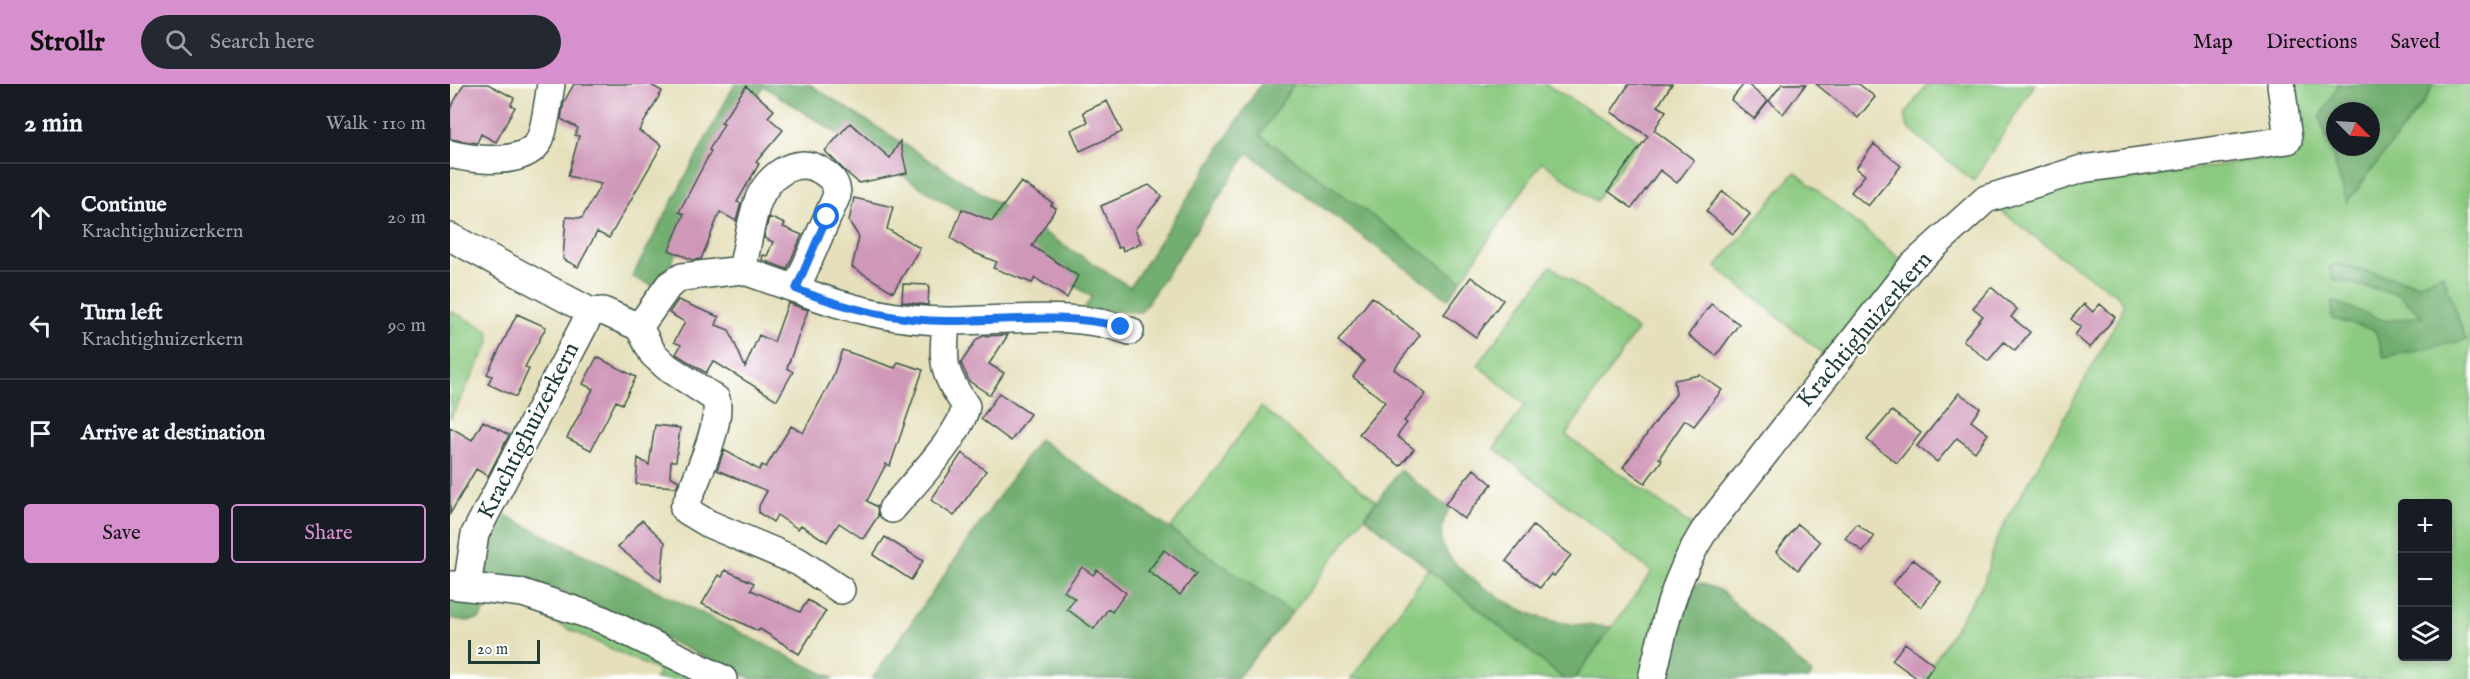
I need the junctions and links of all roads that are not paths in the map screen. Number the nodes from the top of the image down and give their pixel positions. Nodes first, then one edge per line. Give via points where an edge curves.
1 (551, 84) edge
2 (2281, 84) edge
3 (450, 154) edge
4 (450, 237) edge
5 (742, 270) junction
6 (796, 289) junction
7 (591, 312) junction
8 (946, 321) junction
9 (639, 327) junction
10 (1130, 331) dead end
11 (892, 510) dead end
12 (459, 586) edge
13 (841, 590) dead end
14 (723, 679) edge
15 (1652, 679) edge

1 - 3 street via 539,142 524,155 504,160
2 - 15 street, Krachtighuizerkern via 2288,140 2082,170 1986,199 1911,267 1691,551 1672,593
4 - 7 street
5 - 6 street
5 - 6 street via 758,200 781,171 807,164 830,177 837,195
5 - 9 street via 682,277 669,285
6 - 8 street via 865,311
7 - 9 street via 603,311
7 - 12 street, Krachtighuizerkern via 476,534
8 - 10 street via 1098,321
8 - 11 street via 943,359 951,384 966,406 964,417
9 - 13 street via 653,354 710,393 719,409 704,461 684,509 709,524 799,562
12 - 14 street, Krachtighuizerkern via 523,593 601,619

